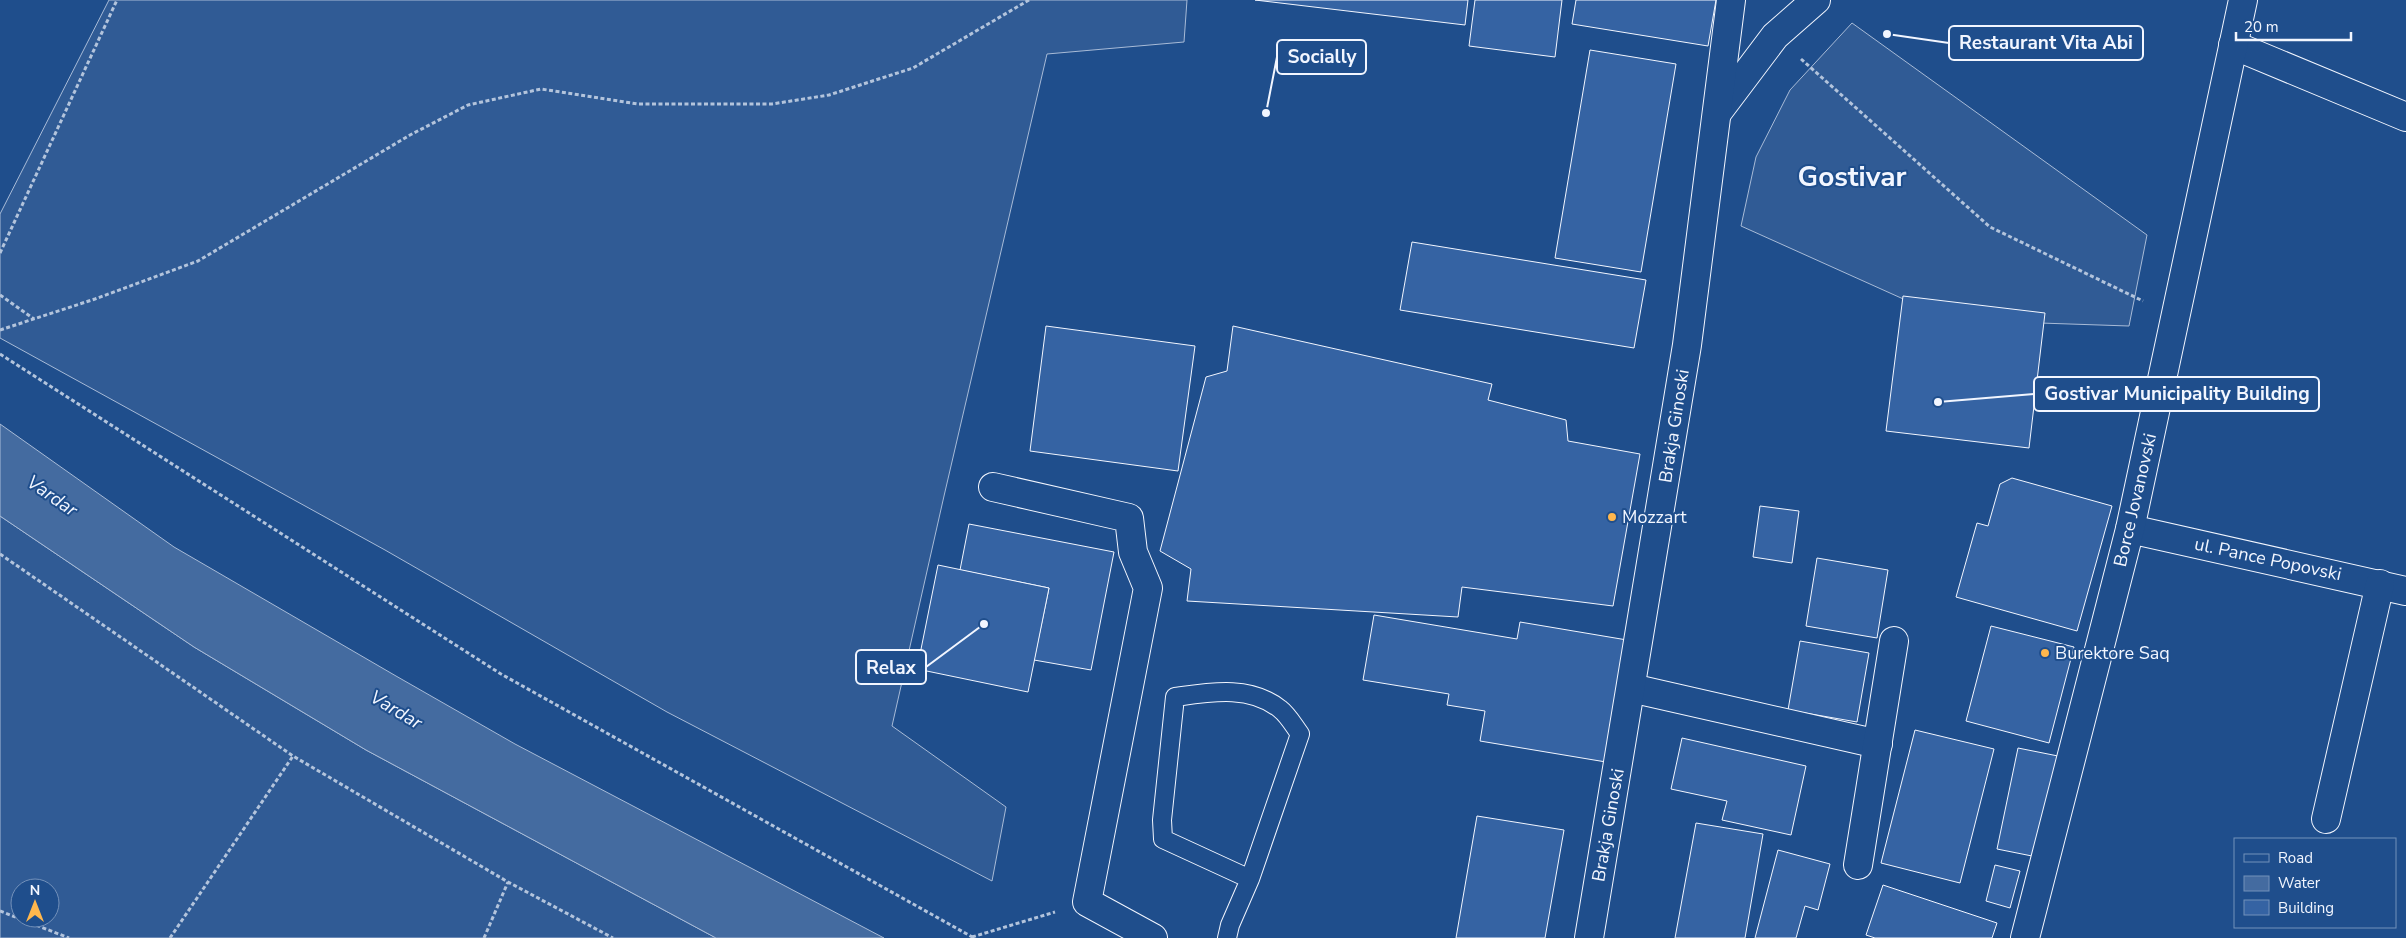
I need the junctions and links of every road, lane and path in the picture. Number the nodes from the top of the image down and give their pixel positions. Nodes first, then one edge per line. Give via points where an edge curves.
1 (117, 0) edge
2 (1029, 0) edge
3 (1731, 0) edge
4 (1816, 0) edge
5 (2243, 0) edge
6 (1775, 36) junction
7 (2233, 45) junction
8 (1716, 114) junction
9 (2406, 117) edge
10 (0, 253) edge
11 (0, 295) edge
12 (2176, 317) junction
13 (34, 319) junction
14 (0, 330) edge
15 (0, 354) edge
16 (992, 487) dead end
17 (2130, 529) junction
18 (0, 554) edge
19 (2380, 584) junction
20 (2406, 591) edge
21 (1894, 641) dead end
22 (1631, 688) junction
23 (1878, 744) junction
24 (294, 756) junction
25 (2326, 819) dead end
26 (1858, 864) dead end
27 (1250, 879) junction
28 (508, 882) junction
29 (1087, 902) junction
30 (0, 911) edge
31 (69, 938) edge
32 (170, 938) edge
33 (484, 938) edge
34 (613, 938) edge
35 (973, 938) edge
36 (1153, 938) edge
37 (1227, 938) edge
38 (1589, 938) edge
39 (2025, 938) edge

1 - 10 path
2 - 13 path via 913,68 829,95 772,104 638,104 541,89 468,105 410,135 198,261
3 - 8 street, Brakja Ginoski
4 - 6 street
5 - 7 street, Borce Jovanovski
6 - 8 street
6 - 12 path via 1990,227
7 - 9 street
7 - 12 street, Borce Jovanovski
8 - 22 street, Brakja Ginoski via 1687,345
11 - 13 path
12 - 17 street, Borce Jovanovski
13 - 14 path
15 - 35 path via 501,674
16 - 29 street via 1130,518 1133,552 1148,588
17 - 19 street, ul. Pance Popovski
17 - 39 street, Borce Jovanovski
18 - 24 path
19 - 20 street, ul. Pance Popovski
19 - 25 street
21 - 23 street
22 - 23 street
22 - 38 street, Brakja Ginoski
23 - 26 street
24 - 28 path
24 - 32 path
27 - 27 lane via 1300,734 1281,710 1252,694 1214,692 1175,697 1162,820 1163,839
27 - 37 lane
28 - 33 path
28 - 34 path
29 - 35 path
29 - 36 street
30 - 31 path

